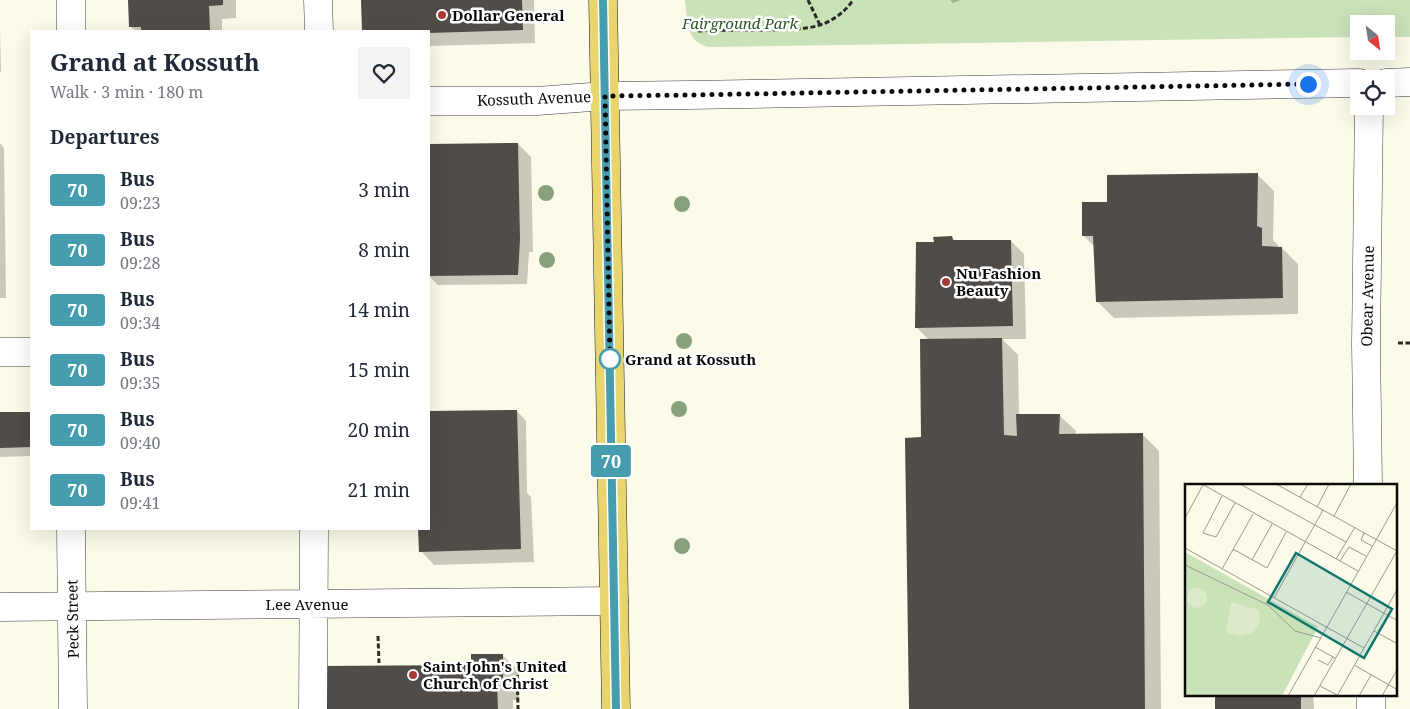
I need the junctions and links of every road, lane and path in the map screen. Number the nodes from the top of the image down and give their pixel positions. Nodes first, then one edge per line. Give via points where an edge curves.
1 (71, 0) edge
2 (318, 0) edge
3 (603, 0) edge
4 (808, 0) edge
5 (854, 0) edge
6 (820, 25) junction
7 (71, 30) edge
8 (319, 30) edge
9 (698, 31) dead end
10 (1395, 82) edge
11 (1410, 82) edge
12 (1350, 83) edge
13 (605, 96) junction
14 (430, 101) edge
15 (1369, 115) edge
16 (0, 352) edge
17 (30, 352) edge
18 (1368, 484) edge
19 (71, 530) edge
20 (314, 530) edge
21 (614, 601) junction
22 (313, 605) junction
23 (0, 607) edge
24 (71, 607) junction
25 (377, 631) dead end
26 (517, 660) dead end
27 (379, 663) dead end
28 (1371, 696) edge
29 (73, 709) edge
30 (313, 709) edge
31 (518, 709) edge
32 (616, 709) edge
33 (1371, 709) edge

1 - 7 street
2 - 8 street
3 - 13 main road
4 - 6 path
5 - 6 path via 836,17
6 - 9 path
10 - 11 street
12 - 13 street, Kossuth Avenue
13 - 14 street, Kossuth Avenue
13 - 21 main road
15 - 18 street, Obear Avenue
16 - 17 street
19 - 24 street, Peck Street
20 - 22 street
21 - 22 street, Lee Avenue
21 - 32 main road
22 - 24 street, Lee Avenue
22 - 30 street
23 - 24 street, Lee Avenue
24 - 29 street, Peck Street
25 - 27 path
26 - 31 path
28 - 33 street

